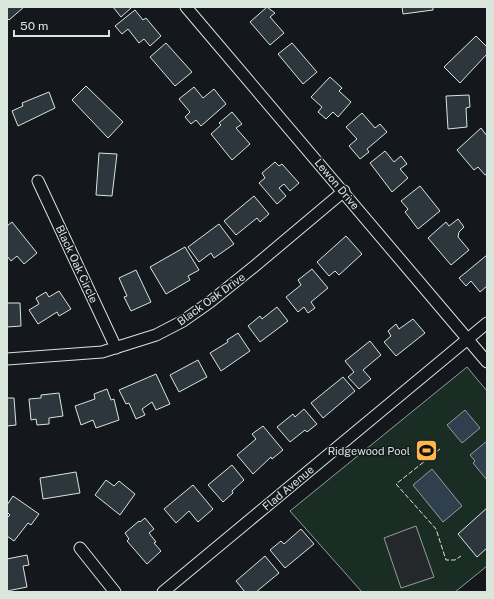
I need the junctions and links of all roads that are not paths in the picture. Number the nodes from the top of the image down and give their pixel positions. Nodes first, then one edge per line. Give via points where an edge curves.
1 (186, 7) edge
2 (38, 181) dead end
3 (344, 191) junction
4 (487, 323) edge
5 (467, 339) junction
6 (116, 348) junction
7 (7, 359) edge
8 (487, 362) edge
9 (80, 548) dead end
10 (114, 592) edge
11 (162, 592) edge

1 - 3 street, Lewon Drive
2 - 6 street, Black Oak Circle
3 - 5 street, Lewon Drive
3 - 6 street, Black Oak Drive via 184,321 156,335
4 - 5 street, Flad Avenue
5 - 8 street, Lewon Drive
5 - 11 street, Flad Avenue
6 - 7 street, Black Oak Drive via 102,352
9 - 10 street

